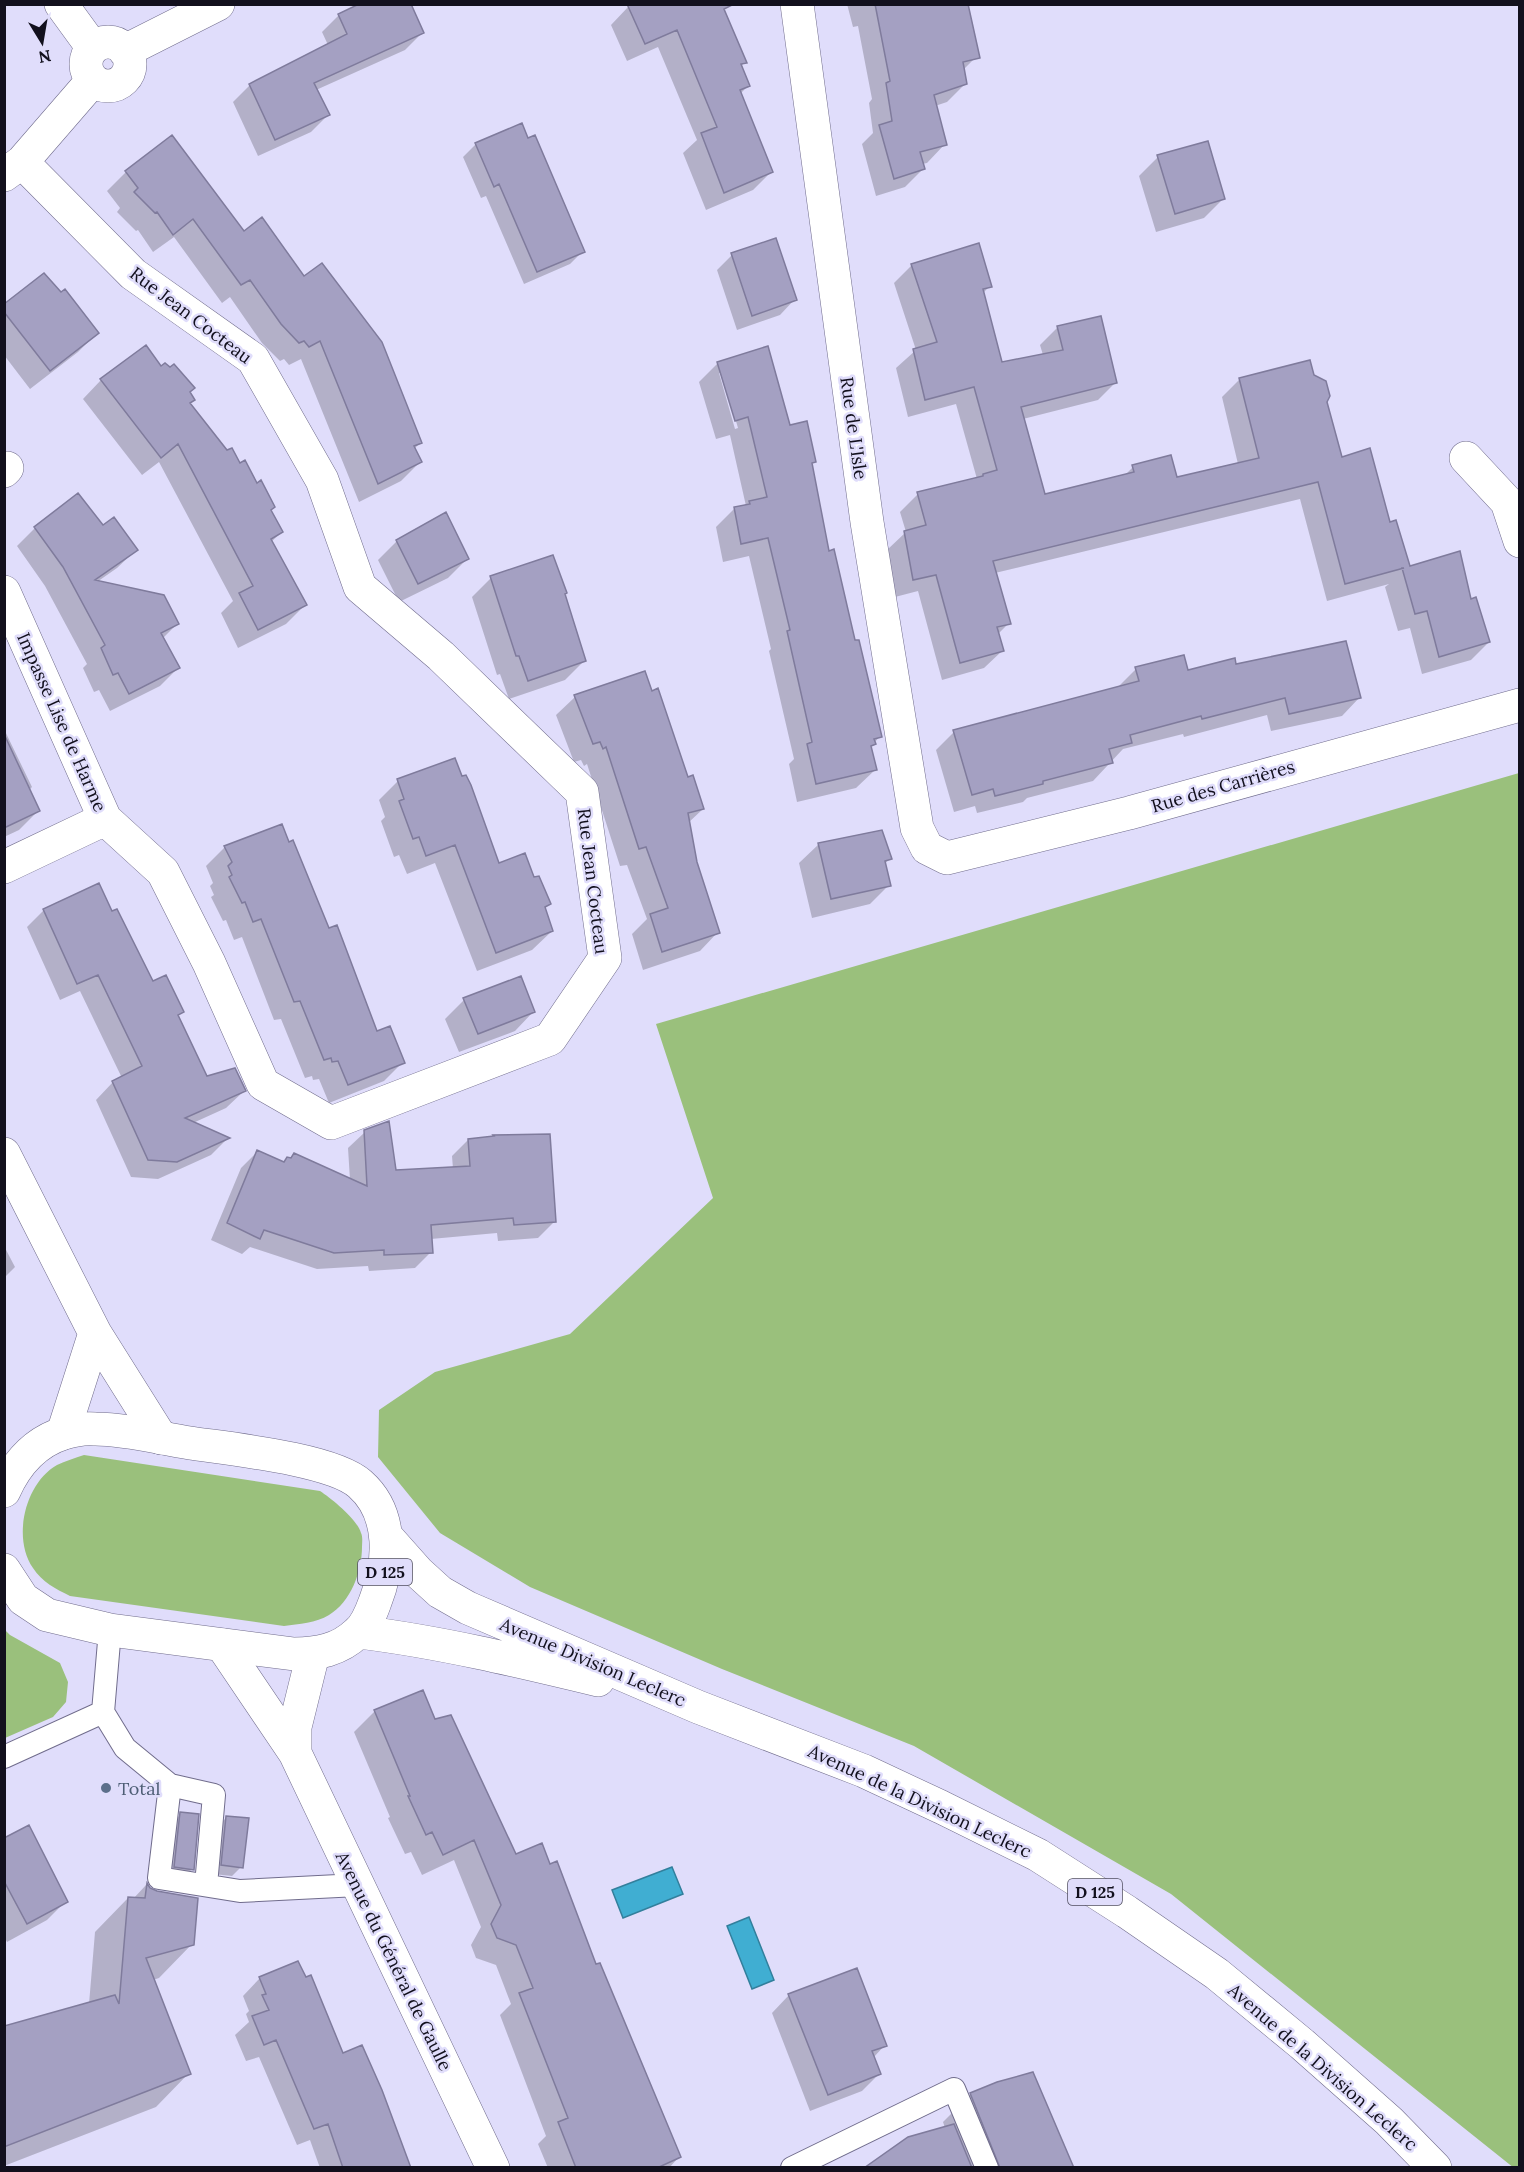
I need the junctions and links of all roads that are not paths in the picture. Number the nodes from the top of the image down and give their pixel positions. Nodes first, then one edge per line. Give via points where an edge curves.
1 (61, 4) edge
2 (218, 4) edge
3 (796, 4) edge
4 (109, 49) junction
5 (13, 168) edge
6 (1466, 458) dead end
7 (1520, 541) edge
8 (4, 592) edge
9 (1520, 705) edge
10 (105, 819) junction
11 (927, 848) joint
12 (4, 867) edge
13 (4, 1154) edge
14 (95, 1333) junction
15 (162, 1438) junction
16 (51, 1439) junction
17 (4, 1452) edge
18 (4, 1491) edge
19 (386, 1536) junction
20 (4, 1570) edge
21 (110, 1630) junction
22 (359, 1632) junction
23 (222, 1645) junction
24 (313, 1654) junction
25 (698, 1707) junction
26 (103, 1712) junction
27 (295, 1754) junction
28 (4, 1757) edge
29 (170, 1785) junction
30 (206, 1885) junction
31 (358, 1885) junction
32 (493, 2168) edge
33 (792, 2168) edge
34 (987, 2168) edge
35 (1435, 2168) edge

1 - 4 street
2 - 4 street
3 - 11 street, Rue de L'Isle via 867,522 917,828
4 - 5 street via 86,60 93,80
5 - 10 street, Rue Jean Cocteau via 134,274 253,359 321,480 360,587 463,676 582,792 605,958 550,1039 331,1123 263,1084 210,963 163,872
6 - 7 street via 1507,502
8 - 10 street, Impasse Lise de Harme
9 - 11 street, Rue des Carrières via 1129,813 947,858
10 - 12 street
13 - 14 street
14 - 15 street
14 - 16 street
15 - 16 street, D 125 via 82,1429
15 - 19 street, D 125 via 301,1461 344,1474 372,1497
16 - 17 street, D 125
16 - 18 street via 17,1467
19 - 22 street, D 125 via 386,1569 381,1587
19 - 25 street, Avenue Division Leclerc via 418,1572 468,1608
20 - 21 street, D 125 via 23,1599 47,1614
21 - 23 street, D 125
21 - 26 lane
22 - 24 street, D 125 via 323,1653
22 - 25 street, Avenue Division Leclerc / D 125 via 488,1654
23 - 24 street, D 125
23 - 27 street, Avenue du Général de Gaulle
24 - 27 street, Avenue du Général de Gaulle via 295,1727
25 - 35 street, Avenue de la Division Leclerc / D 125 via 854,1767 922,1798 1038,1856 1098,1893 1217,1974 1381,2113
26 - 28 lane
26 - 29 lane via 125,1748
27 - 31 street, Avenue du Général de Gaulle
29 - 30 lane via 214,1795
29 - 30 lane via 159,1878
30 - 31 lane via 240,1891
31 - 32 street, Avenue du Général de Gaulle
33 - 34 lane via 954,2089

